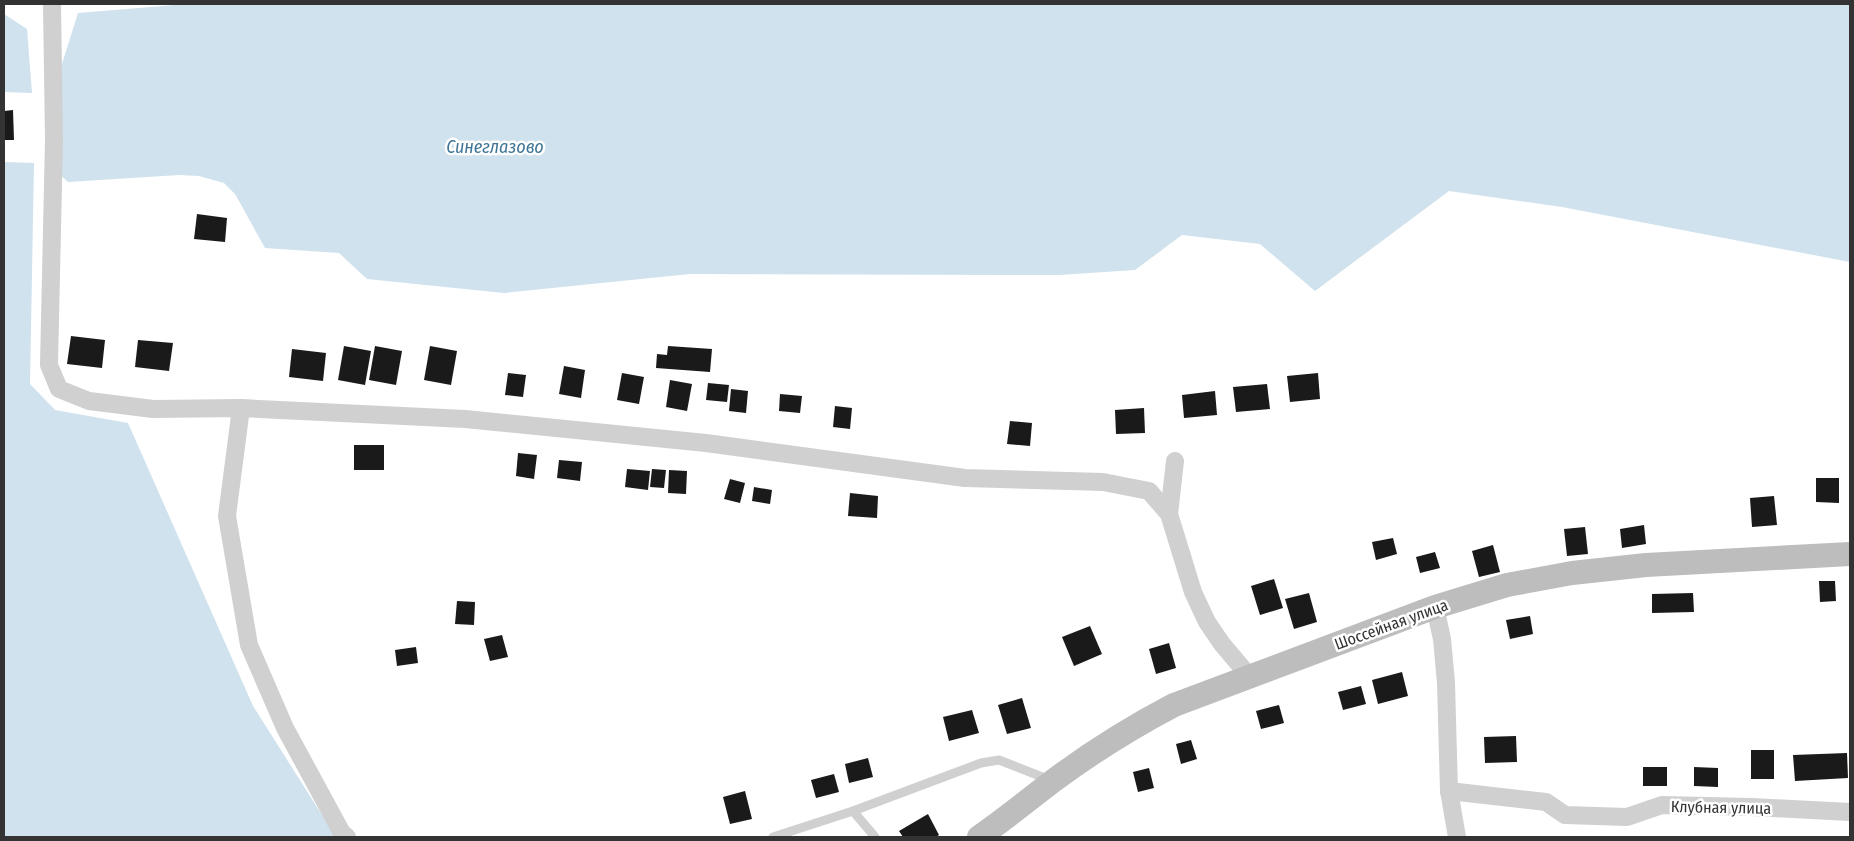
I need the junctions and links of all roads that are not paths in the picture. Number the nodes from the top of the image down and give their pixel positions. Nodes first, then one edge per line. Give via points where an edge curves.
1 (52, 4) edge
2 (241, 408) junction
3 (1175, 461) dead end
4 (1169, 514) junction
5 (1850, 554) edge
6 (1435, 607) junction
7 (1250, 677) junction
8 (1054, 781) junction
9 (1448, 791) junction
10 (853, 811) junction
11 (1850, 812) edge
12 (989, 834) edge
13 (347, 837) edge
14 (773, 837) edge
15 (875, 837) edge
16 (1457, 837) edge

1 - 2 street via 54,140 49,365 59,389 89,401 153,409
2 - 4 street via 474,420 706,443 965,478 1103,482 1149,491
2 - 13 street via 227,516 249,645 285,728
3 - 4 street
4 - 7 street via 1193,592 1207,622
5 - 6 street, Шоссейная улица via 1646,564 1572,573 1508,585
6 - 7 street, Шоссейная улица
6 - 9 street via 1446,683
7 - 8 street, Шоссейная улица via 1174,705 1140,723
8 - 10 lane via 999,760 981,763
8 - 12 street, Шоссейная улица
9 - 11 street, Клубная улица via 1546,802 1565,815 1627,817 1662,805
9 - 16 street
10 - 14 lane
10 - 15 lane

